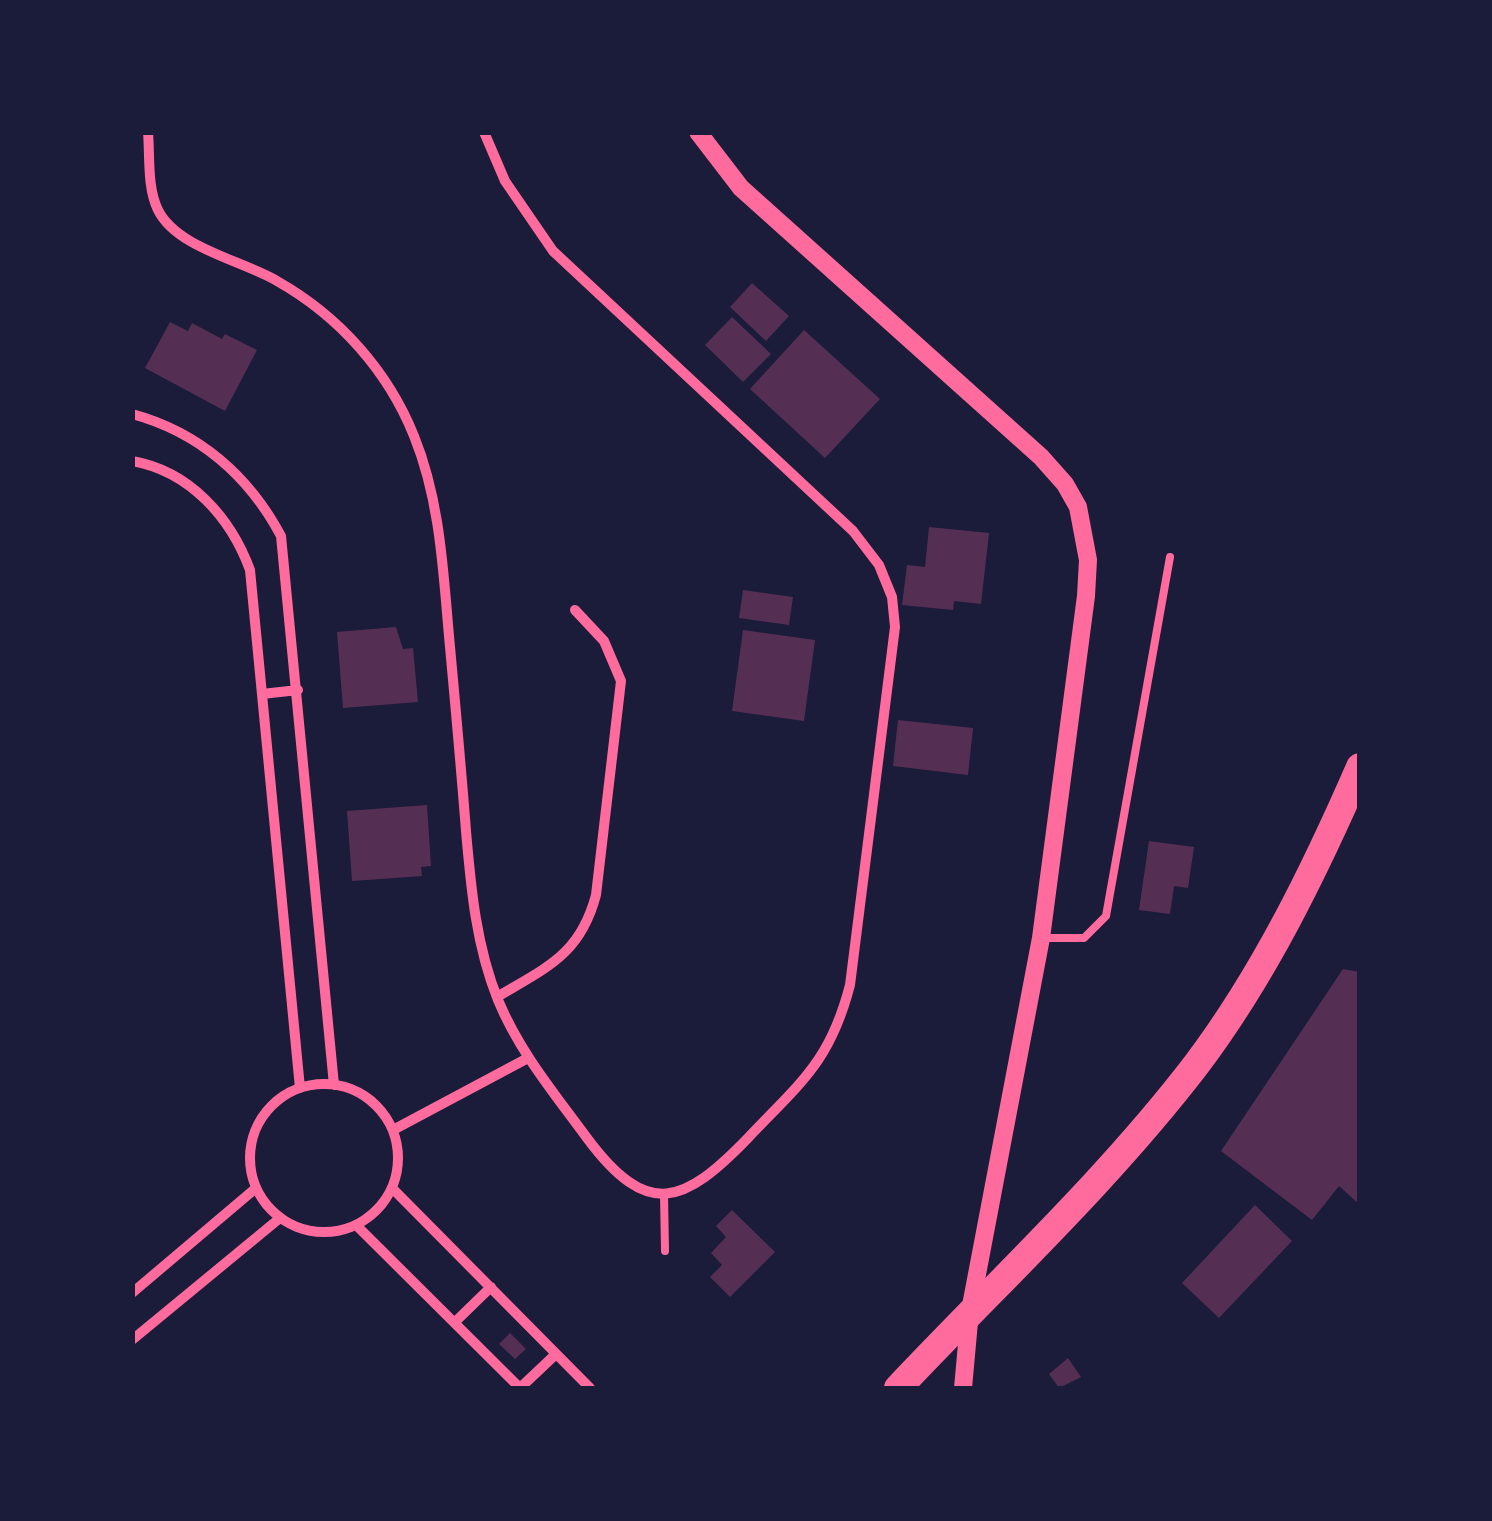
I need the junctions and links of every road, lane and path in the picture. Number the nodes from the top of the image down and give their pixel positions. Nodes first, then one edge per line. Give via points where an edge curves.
1 (148, 132) edge
2 (484, 132) edge
3 (698, 132) edge
4 (132, 414) edge
5 (132, 461) edge
6 (1170, 557) dead end
7 (575, 610) dead end
8 (298, 690) junction
9 (262, 694) junction
10 (1360, 767) edge
11 (1352, 807) edge
12 (1041, 938) junction
13 (497, 996) junction
14 (528, 1058) junction
15 (334, 1085) junction
16 (300, 1088) junction
17 (393, 1130) junction
18 (256, 1188) junction
19 (392, 1188) junction
20 (664, 1194) junction
21 (280, 1218) junction
22 (356, 1225) junction
23 (665, 1251) dead end
24 (491, 1287) junction
25 (132, 1293) edge
26 (970, 1311) junction
27 (455, 1322) junction
28 (132, 1340) edge
29 (556, 1354) junction
30 (520, 1388) edge
31 (590, 1388) edge
32 (898, 1388) edge
33 (964, 1388) edge

1 - 13 street via 154,198 168,224 182,237 281,283 321,312 362,349 393,391 415,438 442,552 471,890
2 - 20 street via 504,181 553,251 853,531 892,596 892,664 841,1020 828,1050 720,1167 702,1183
3 - 12 street via 741,188 1041,457 1078,507 1088,560 1086,596
4 - 8 street via 216,455 264,504 288,569
5 - 9 street via 173,476 225,518 250,570
6 - 12 lane via 1106,916 1084,938
7 - 13 street via 604,642 621,681 596,895 575,945
8 - 9 street
8 - 15 street
9 - 16 street
10 - 11 highway
11 - 26 highway via 1196,1064 1119,1156
12 - 26 street
13 - 14 street
14 - 17 street
14 - 20 street via 608,1166
15 - 16 street
15 - 17 street via 379,1108
16 - 18 street via 270,1106 253,1136
17 - 19 street via 399,1160
18 - 21 street
18 - 25 street
19 - 22 street via 384,1204
19 - 24 street
20 - 23 lane
21 - 22 street via 317,1232
21 - 28 street
22 - 27 street
24 - 27 street
24 - 29 street
26 - 32 highway
26 - 33 street
27 - 30 street
29 - 30 street
29 - 31 street

